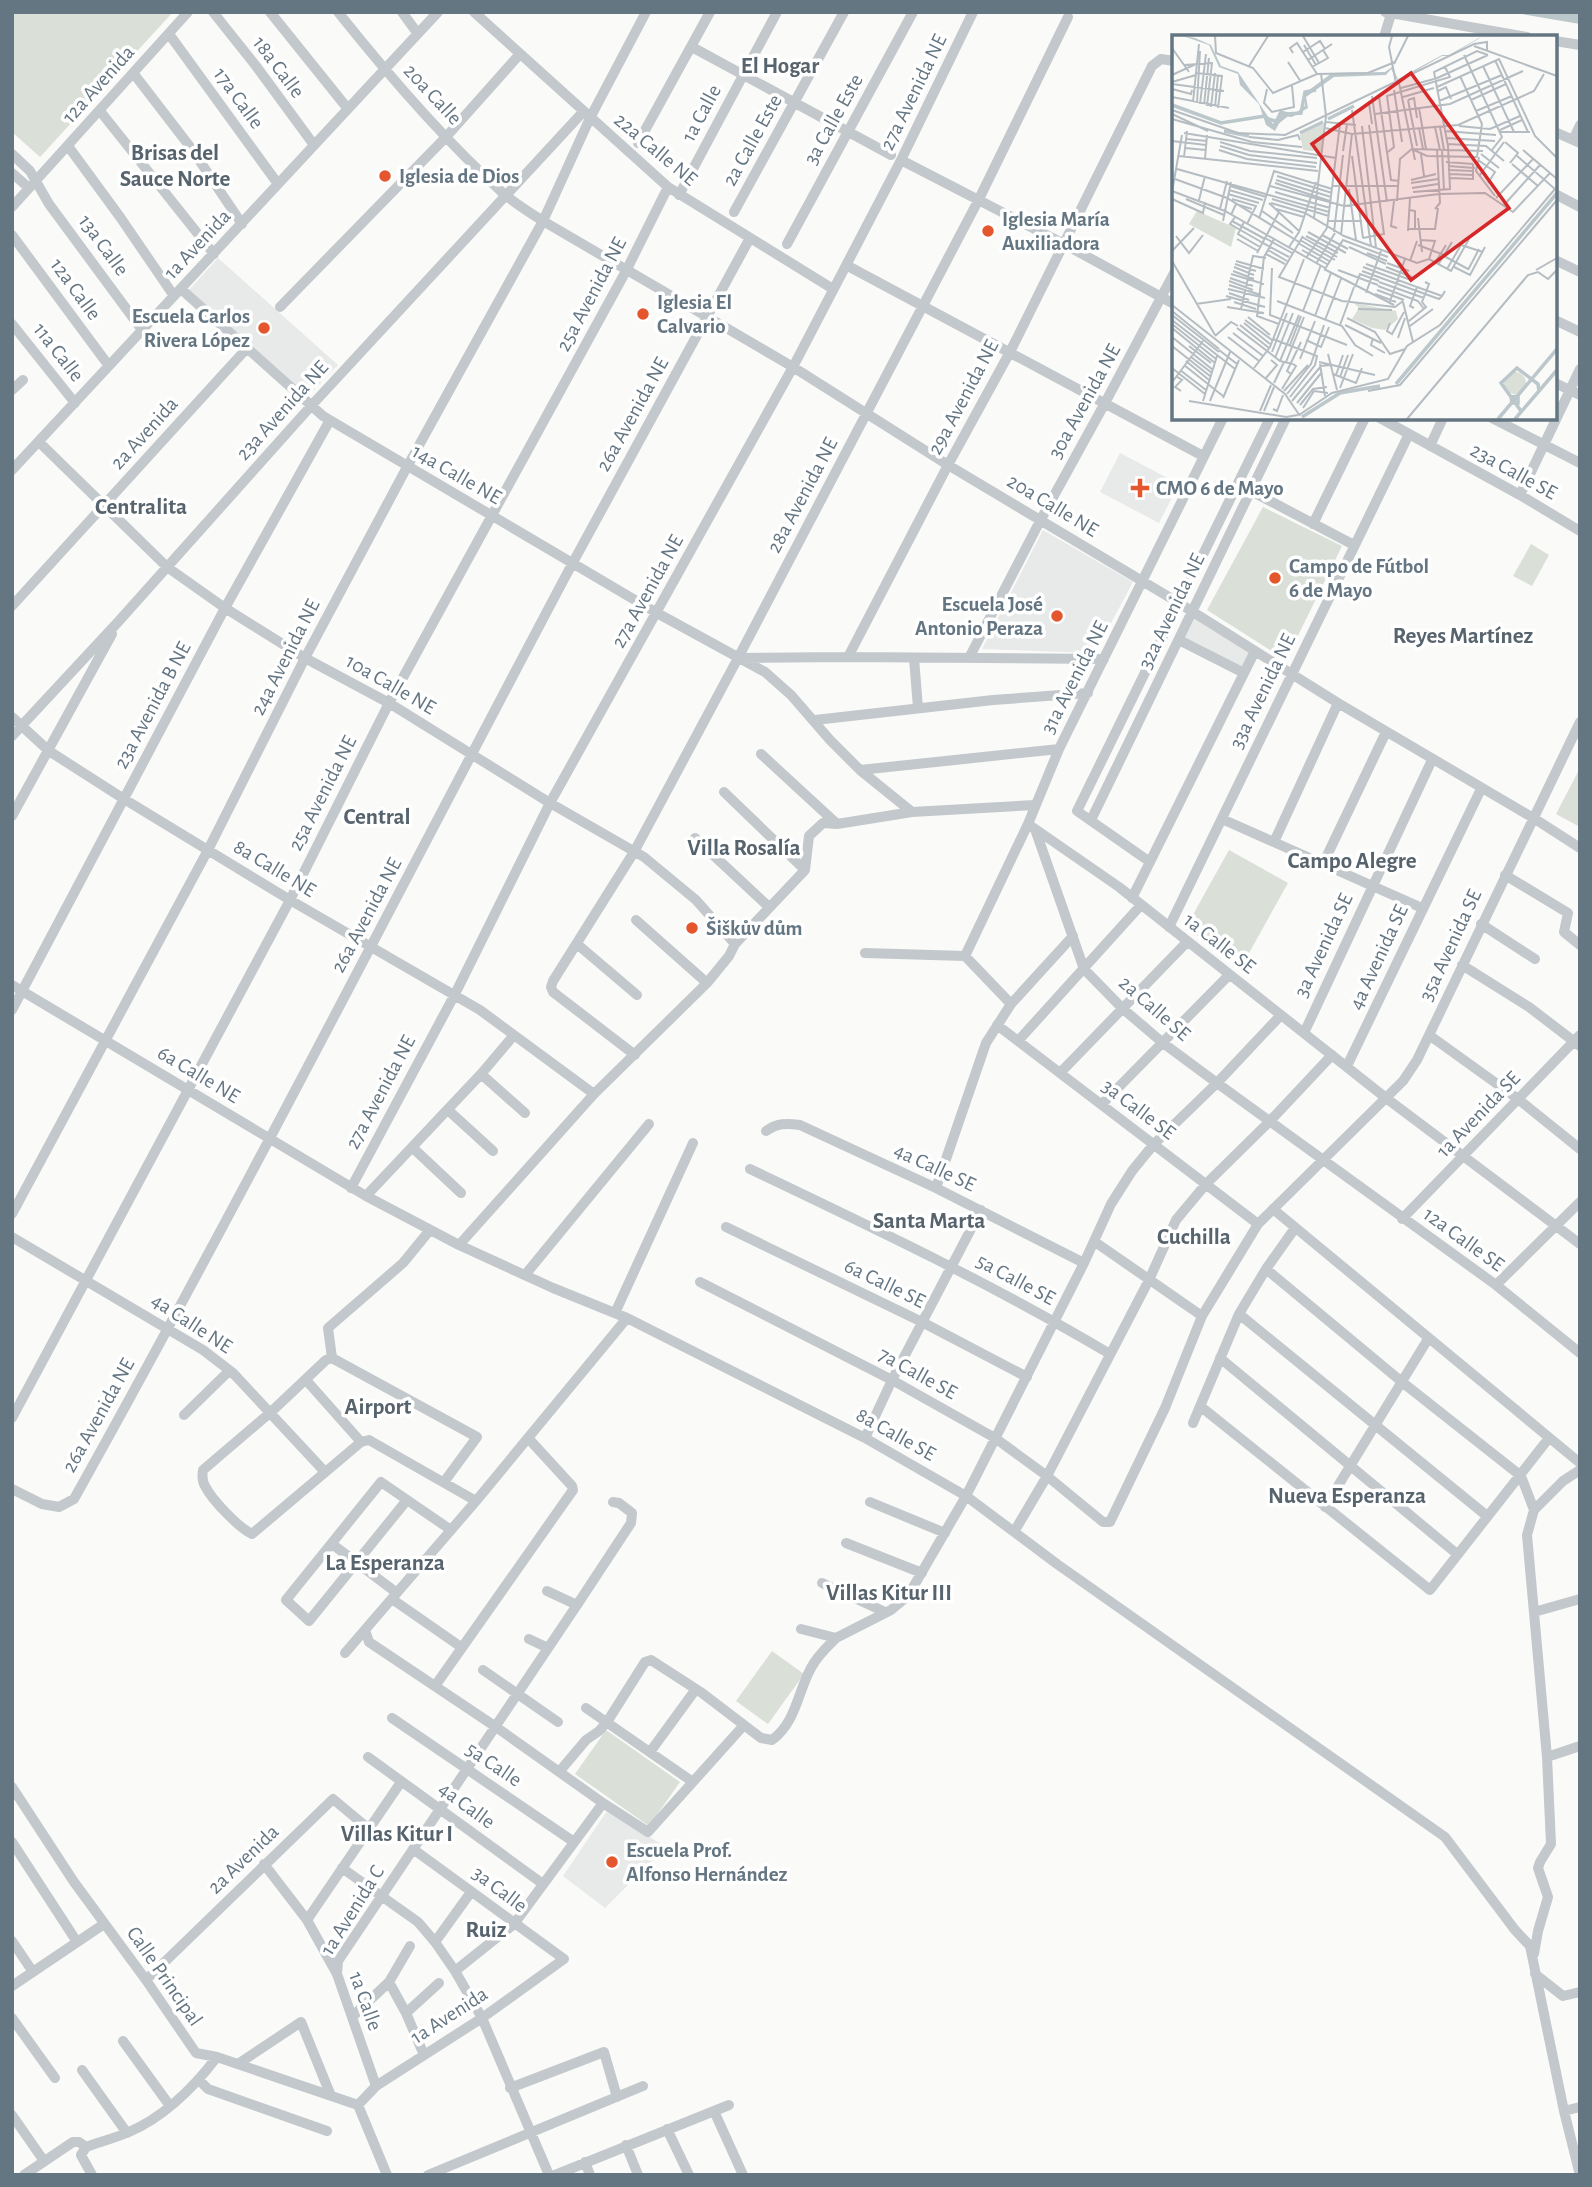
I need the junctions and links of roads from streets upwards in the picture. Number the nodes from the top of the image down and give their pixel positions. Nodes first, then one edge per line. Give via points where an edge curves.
1 (188, 12) edge
2 (213, 12) edge
3 (270, 12) edge
4 (338, 12) edge
5 (402, 12) edge
6 (438, 12) edge
7 (474, 12) edge
8 (646, 12) edge
9 (710, 12) edge
10 (777, 12) edge
11 (844, 12) edge
12 (913, 12) edge
13 (973, 12) edge
14 (1388, 13) edge
15 (1068, 17) dead end
16 (169, 34) junction
17 (418, 34) junction
18 (1384, 35) edge
19 (1515, 35) edge
20 (1557, 41) edge
21 (1580, 46) edge
22 (692, 47) junction
23 (519, 55) junction
24 (1172, 61) edge
25 (384, 70) junction
26 (134, 74) junction
27 (743, 75) junction
28 (794, 103) junction
29 (348, 109) junction
30 (100, 111) junction
31 (587, 115) junction
32 (1580, 125) edge
33 (848, 132) junction
34 (1557, 133) edge
35 (446, 136) junction
36 (1576, 142) edge
37 (638, 143) dead end
38 (314, 145) junction
39 (68, 146) junction
40 (12, 154) edge
41 (896, 157) junction
42 (12, 173) edge
43 (278, 184) junction
44 (33, 185) junction
45 (668, 187) junction
46 (506, 195) junction
47 (679, 195) junction
48 (1557, 195) edge
49 (979, 199) junction
50 (12, 207) edge
51 (1580, 207) edge
52 (734, 212) dead end
53 (543, 222) junction
54 (242, 224) junction
55 (12, 235) edge
56 (750, 238) junction
57 (787, 244) dead end
58 (1064, 244) junction
59 (214, 254) junction
60 (1557, 261) edge
61 (846, 265) junction
62 (626, 271) junction
63 (1580, 272) edge
64 (1172, 277) edge
65 (834, 289) junction
66 (177, 293) junction
67 (1161, 298) junction
68 (1172, 303) edge
69 (922, 305) junction
70 (280, 307) dead end
71 (707, 318) junction
72 (1557, 321) edge
73 (12, 324) edge
74 (142, 330) junction
75 (1580, 332) edge
76 (247, 347) junction
77 (1010, 352) junction
78 (109, 366) junction
79 (793, 367) junction
80 (1580, 369) edge
81 (23, 380) dead end
82 (1557, 384) edge
83 (12, 390) edge
84 (1575, 393) edge
85 (75, 403) junction
86 (1105, 403) junction
87 (312, 406) junction
88 (866, 414) junction
89 (330, 420) junction
90 (1222, 420) edge
91 (1269, 420) edge
92 (1285, 420) edge
93 (1364, 420) edge
94 (1384, 420) edge
95 (1442, 420) edge
96 (1496, 420) edge
97 (1409, 434) junction
98 (39, 442) junction
99 (1544, 445) junction
100 (1430, 446) junction
101 (1203, 456) junction
102 (1580, 463) edge
103 (948, 465) junction
104 (407, 467) junction
105 (12, 470) edge
106 (1251, 491) junction
107 (1520, 495) junction
108 (105, 506) junction
109 (492, 517) junction
110 (1040, 520) junction
111 (1313, 524) junction
112 (1580, 531) edge
113 (1354, 545) junction
114 (573, 563) junction
115 (167, 567) junction
116 (1143, 582) junction
117 (1179, 603) junction
118 (12, 606) edge
119 (225, 608) junction
120 (1192, 612) junction
121 (657, 614) junction
122 (118, 622) junction
123 (1178, 640) junction
124 (1255, 651) junction
125 (848, 657) junction
126 (914, 658) junction
127 (969, 658) junction
128 (305, 659) junction
129 (738, 659) junction
130 (1104, 659) junction
131 (1244, 673) junction
132 (1291, 675) junction
133 (1088, 693) junction
134 (389, 703) junction
135 (1338, 704) junction
136 (918, 708) junction
137 (12, 717) edge
138 (814, 720) junction
139 (1580, 722) edge
140 (22, 726) junction
141 (1386, 732) junction
142 (12, 736) edge
143 (1059, 749) junction
144 (50, 751) junction
145 (761, 754) dead end
146 (472, 755) junction
147 (1432, 760) junction
148 (860, 770) junction
149 (1481, 789) junction
150 (724, 792) dead end
151 (124, 799) junction
152 (550, 803) junction
153 (1034, 805) junction
154 (912, 812) junction
155 (12, 816) edge
156 (1222, 819) junction
157 (1535, 819) junction
158 (1091, 820) junction
159 (837, 824) junction
160 (1031, 826) junction
161 (695, 838) dead end
162 (1274, 842) junction
163 (1580, 848) edge
164 (208, 850) junction
165 (634, 852) junction
166 (1150, 862) junction
167 (1323, 864) junction
168 (806, 870) junction
169 (1505, 875) junction
170 (1372, 886) junction
171 (290, 900) junction
172 (1136, 901) junction
173 (769, 907) junction
174 (1422, 908) junction
175 (636, 920) dead end
176 (1482, 924) junction
177 (1169, 927) junction
178 (1073, 936) junction
179 (1187, 942) junction
180 (577, 944) junction
181 (735, 944) junction
182 (1580, 945) edge
183 (372, 946) junction
184 (865, 953) dead end
185 (965, 956) junction
186 (1535, 959) dead end
187 (1462, 965) junction
188 (1084, 969) junction
189 (1229, 975) junction
190 (707, 983) junction
191 (17, 988) edge
192 (455, 994) junction
193 (638, 995) dead end
194 (1011, 1004) junction
195 (1122, 1008) junction
196 (12, 1010) edge
197 (1281, 1015) junction
198 (997, 1025) junction
199 (1304, 1033) junction
200 (514, 1034) junction
201 (1429, 1035) junction
202 (106, 1041) junction
203 (1018, 1041) junction
204 (1578, 1041) edge
205 (1163, 1043) junction
206 (635, 1055) junction
207 (1332, 1055) junction
208 (1347, 1066) junction
209 (1060, 1073) junction
210 (481, 1074) junction
211 (1217, 1083) junction
212 (187, 1091) junction
213 (594, 1094) junction
214 (1386, 1098) junction
215 (1518, 1099) junction
216 (1102, 1104) junction
217 (448, 1110) junction
218 (525, 1113) dead end
219 (1269, 1122) junction
220 (649, 1124) dead end
221 (766, 1132) dead end
222 (269, 1138) junction
223 (694, 1143) dead end
224 (1154, 1144) junction
225 (413, 1147) junction
226 (1580, 1149) edge
227 (493, 1151) dead end
228 (1463, 1156) junction
229 (1323, 1162) junction
230 (750, 1170) dead end
231 (1206, 1184) junction
232 (351, 1188) junction
233 (936, 1188) junction
234 (461, 1193) dead end
235 (366, 1196) junction
236 (1580, 1202) edge
237 (1273, 1209) junction
238 (981, 1210) junction
239 (12, 1214) edge
240 (1402, 1219) junction
241 (1258, 1224) junction
242 (1556, 1226) junction
243 (726, 1227) dead end
244 (1295, 1228) junction
245 (430, 1230) junction
246 (12, 1237) edge
247 (1095, 1242) junction
248 (1580, 1244) edge
249 (459, 1245) junction
250 (1084, 1263) junction
251 (951, 1266) junction
252 (1266, 1269) junction
253 (525, 1275) junction
254 (1149, 1280) junction
255 (86, 1281) junction
256 (700, 1282) dead end
257 (1496, 1285) junction
258 (615, 1313) junction
259 (1239, 1314) junction
260 (1202, 1316) junction
261 (627, 1318) junction
262 (1055, 1321) junction
263 (922, 1322) junction
264 (167, 1328) junction
265 (1428, 1339) junction
266 (1580, 1353) edge
267 (1110, 1354) junction
268 (332, 1358) junction
269 (1220, 1358) junction
270 (229, 1371) junction
271 (1027, 1377) junction
272 (306, 1380) junction
273 (892, 1380) junction
274 (1402, 1382) junction
275 (1200, 1406) junction
276 (271, 1412) junction
277 (184, 1415) dead end
278 (12, 1418) edge
279 (1193, 1423) dead end
280 (1375, 1425) junction
281 (528, 1438) junction
282 (865, 1438) junction
283 (995, 1438) junction
284 (1549, 1438) junction
285 (361, 1442) junction
286 (1580, 1463) edge
287 (1350, 1466) junction
288 (1580, 1470) edge
289 (325, 1472) junction
290 (1047, 1476) junction
291 (1521, 1476) junction
292 (444, 1482) junction
293 (12, 1489) edge
294 (966, 1496) junction
295 (407, 1500) junction
296 (476, 1501) junction
297 (612, 1502) dead end
298 (870, 1502) dead end
299 (1325, 1507) junction
300 (1534, 1510) junction
301 (1487, 1516) junction
302 (1103, 1522) joint
303 (451, 1530) junction
304 (1014, 1532) junction
305 (945, 1533) junction
306 (846, 1543) dead end
307 (332, 1544) junction
308 (1457, 1554) junction
309 (356, 1562) junction
310 (922, 1573) junction
311 (822, 1583) dead end
312 (547, 1591) dead end
313 (395, 1596) junction
314 (1580, 1599) edge
315 (576, 1605) junction
316 (885, 1612) junction
317 (1534, 1612) junction
318 (801, 1629) dead end
319 (365, 1630) junction
320 (836, 1638) junction
321 (529, 1639) dead end
322 (461, 1647) junction
323 (548, 1648) junction
324 (345, 1653) dead end
325 (483, 1670) dead end
326 (435, 1686) junction
327 (696, 1689) junction
328 (517, 1694) junction
329 (586, 1708) dead end
330 (393, 1718) dead end
331 (558, 1722) dead end
332 (607, 1722) junction
333 (744, 1725) junction
334 (496, 1727) junction
335 (1580, 1745) edge
336 (650, 1752) junction
337 (369, 1757) dead end
338 (1547, 1757) junction
339 (467, 1769) junction
340 (559, 1772) junction
341 (401, 1782) junction
342 (693, 1782) junction
343 (12, 1787) edge
344 (603, 1803) junction
345 (439, 1810) junction
346 (369, 1829) junction
347 (12, 1842) edge
348 (574, 1842) junction
349 (413, 1849) junction
350 (264, 1864) junction
351 (342, 1868) junction
352 (543, 1884) junction
353 (471, 1892) junction
354 (383, 1896) junction
355 (307, 1920) junction
356 (104, 1924) junction
357 (514, 1924) junction
358 (12, 1941) edge
359 (77, 1942) junction
360 (435, 1942) junction
361 (410, 1946) dead end
362 (564, 1959) joint
363 (334, 1960) junction
364 (1534, 1969) junction
365 (455, 1971) junction
366 (33, 1972) junction
367 (337, 1974) joint
368 (146, 1980) junction
369 (389, 1982) junction
370 (439, 1983) dead end
371 (12, 1986) edge
372 (1580, 1992) edge
373 (406, 2013) junction
374 (353, 2016) junction
375 (12, 2018) edge
376 (482, 2018) junction
377 (123, 2041) dead end
378 (424, 2055) junction
379 (217, 2057) junction
380 (238, 2064) junction
381 (82, 2070) dead end
382 (55, 2078) dead end
383 (199, 2080) junction
384 (376, 2085) junction
385 (643, 2085) dead end
386 (510, 2088) junction
387 (331, 2096) junction
388 (617, 2097) junction
389 (358, 2105) junction
390 (729, 2105) dead end
391 (170, 2106) junction
392 (1580, 2107) edge
393 (714, 2111) junction
394 (1564, 2111) junction
395 (12, 2115) edge
396 (667, 2129) junction
397 (327, 2131) dead end
398 (530, 2131) junction
399 (127, 2133) junction
400 (626, 2145) junction
401 (86, 2147) junction
402 (44, 2161) junction
403 (584, 2162) junction
404 (24, 2175) edge
405 (92, 2175) edge
406 (387, 2175) edge
407 (428, 2175) edge
408 (549, 2175) edge
409 (555, 2175) edge
410 (590, 2175) edge
411 (638, 2175) edge
412 (689, 2175) edge
413 (743, 2175) edge
414 (1580, 2175) edge

1 - 16 street, 12a Avenida
2 - 38 street, 18a Calle
3 - 29 street
4 - 25 street, 20a Calle
5 - 17 street
6 - 17 street, 1a Avenida
7 - 23 street, 22a Calle NE
8 - 31 street
9 - 22 street
10 - 27 street, 1a Calle
11 - 28 street, 2a Calle Este
12 - 33 street, 3a Calle Este
13 - 41 street, 27a Avenida NE
14 - 18 street
14 - 19 street
15 - 49 street, 28a Avenida NE
16 - 26 street, 12a Avenida
16 - 43 street, 17a Calle
17 - 25 street, 1a Avenida
20 - 21 street
22 - 27 street
22 - 37 street
23 - 31 street, 22a Calle NE
23 - 35 street
24 - 58 street, 29a Avenida NE via 1161,59 1152,66
25 - 29 street, 1a Avenida
25 - 35 street, 20a Calle
26 - 30 street, 12a Avenida
26 - 54 street
27 - 28 street
27 - 47 street, 1a Calle
28 - 33 street
28 - 52 street, 2a Calle Este
29 - 38 street, 1a Avenida
30 - 39 street, 12a Avenida
30 - 59 street
31 - 45 street, 22a Calle NE
31 - 46 street, 23a Avenida NE
31 - 53 street, 24a Avenida NE
32 - 36 street
33 - 41 street
33 - 57 street, 3a Calle Este
34 - 36 street
35 - 46 street, 20a Calle
35 - 70 street
38 - 43 street, 1a Avenida
39 - 44 street, 12a Avenida
39 - 66 street, 14a Calle NE
40 - 44 street via 30,170
41 - 49 street
41 - 61 street, 27a Avenida NE
42 - 44 street
43 - 54 street, 1a Avenida
44 - 50 street, 12a Avenida
44 - 74 street, 13a Calle
45 - 47 street, 22a Calle NE
45 - 62 street, 25a Avenida NE
46 - 53 street, 20a Calle NE
46 - 87 street, 23a Avenida NE
47 - 56 street, 22a Calle NE
48 - 51 street
49 - 58 street
49 - 69 street, 28a Avenida NE
53 - 62 street, 20a Calle NE
53 - 104 street, 24a Avenida NE
54 - 59 street, 1a Avenida
55 - 78 street, 12a Calle
56 - 65 street, 22a Calle NE
56 - 71 street, 26a Avenida NE
58 - 67 street
58 - 77 street, 29a Avenida NE
59 - 66 street, 1a Avenida
60 - 63 street
61 - 65 street, 27a Avenida NE
61 - 69 street
62 - 71 street, 20a Calle NE
62 - 109 street, 25a Avenida NE
64 - 67 street, 30a Avenida NE
65 - 79 street, 27a Avenida NE
66 - 74 street, 1a Avenida
66 - 76 street, 14a Calle NE
67 - 68 street
67 - 86 street, 30a Avenida NE
69 - 77 street
69 - 88 street, 28a Avenida NE
71 - 79 street, 20a Calle NE
71 - 114 street, 26a Avenida NE
72 - 75 street
73 - 85 street, 11a Calle
74 - 78 street, 1a Avenida
76 - 87 street, 14a Calle NE
76 - 108 street, 2a Avenida
77 - 86 street
77 - 103 street, 29a Avenida NE
78 - 85 street, 1a Avenida
79 - 88 street, 20a Calle NE
79 - 121 street, 27a Avenida NE
80 - 84 street
81 - 83 street
82 - 84 street
84 - 99 street
85 - 98 street, 1a Avenida
86 - 101 street
86 - 110 street, 30a Avenida NE
87 - 89 street, 14a Calle NE
87 - 115 street, 23a Avenida NE
88 - 103 street, 20a Calle NE
88 - 129 street, 28a Avenida NE
89 - 104 street, 14a Calle NE
89 - 119 street, 23a Avenida B NE
90 - 101 street, 31a Avenida NE
91 - 117 street
92 - 106 street, 32a Avenida NE
93 - 111 street
94 - 97 street, 23a Calle SE
95 - 100 street
96 - 99 street
97 - 100 street, 23a Calle SE
97 - 113 street, 33a Avenida NE
98 - 105 street, 1a Avenida
98 - 108 street, 10a Calle NE
99 - 102 street
99 - 107 street
100 - 107 street, 23a Calle SE
101 - 116 street, 31a Avenida NE
103 - 110 street, 20a Calle NE
103 - 125 street, 29a Avenida NE
104 - 109 street, 14a Calle NE
104 - 128 street, 24a Avenida NE
106 - 111 street
106 - 120 street, 32a Avenida NE
107 - 112 street, 23a Calle SE
108 - 115 street, 10a Calle NE
108 - 118 street, 2a Avenida
109 - 114 street, 14a Calle NE
109 - 134 street, 25a Avenida NE
110 - 116 street, 20a Calle NE
110 - 127 street, 30a Avenida NE
111 - 113 street
113 - 132 street, 33a Avenida NE
114 - 121 street, 14a Calle NE
114 - 146 street, 26a Avenida NE
115 - 119 street, 10a Calle NE
115 - 122 street, 23a Avenida NE
116 - 117 street, 20a Calle NE
116 - 130 street, 31a Avenida NE
117 - 120 street, 20a Calle NE
117 - 158 street via 1077,811
119 - 128 street, 10a Calle NE
119 - 151 street, 23a Avenida B NE
120 - 123 street, 32a Avenida NE
120 - 124 street, 20a Calle NE
121 - 129 street, 14a Calle NE
121 - 152 street, 27a Avenida NE
122 - 140 street, 23a Avenida NE
122 - 144 street
123 - 131 street
123 - 158 street, 32a Avenida NE
124 - 131 street
124 - 132 street, 20a Calle NE
125 - 126 street
125 - 129 street
126 - 127 street
126 - 136 street
127 - 130 street
128 - 134 street, 10a Calle NE
128 - 164 street, 24a Avenida NE
129 - 138 street, 14a Calle NE via 765,672
129 - 165 street, 28a Avenida NE
130 - 133 street, 31a Avenida NE
131 - 166 street
132 - 135 street, 20a Calle NE
132 - 156 street, 33a Avenida NE
133 - 136 street
133 - 143 street, 31a Avenida NE
134 - 146 street, 10a Calle NE
134 - 171 street, 25a Avenida NE
135 - 141 street, 20a Calle NE
135 - 162 street
136 - 138 street
137 - 140 street, 8a Calle NE
138 - 148 street, 14a Calle NE
139 - 157 street, 35a Avenida SE
140 - 142 street, 23a Avenida NE
140 - 144 street, 8a Calle NE
141 - 147 street, 20a Calle NE
141 - 167 street
143 - 148 street
143 - 153 street, 31a Avenida NE
144 - 151 street, 8a Calle NE
144 - 155 street
145 - 159 street
146 - 152 street, 10a Calle NE
146 - 183 street, 26a Avenida NE
147 - 149 street, 20a Calle NE
147 - 170 street, 3a Avenida SE
148 - 154 street, 14a Calle NE
149 - 157 street, 20a Calle NE
149 - 174 street, 4a Avenida SE
150 - 168 street
151 - 164 street, 8a Calle NE
151 - 191 street, 23a Avenida B NE
152 - 165 street, 10a Calle NE
152 - 192 street, 27a Avenida NE
153 - 154 street
153 - 160 street, 31a Avenida NE
154 - 159 street
156 - 162 street
156 - 177 street, 33a Avenida NE
157 - 163 street, 20a Calle NE
157 - 169 street, 35a Avenida SE
158 - 166 street
159 - 168 street via 823,823 808,836
160 - 172 street, 1a Calle SE
160 - 178 street, 2a Calle SE
160 - 185 street, 31a Avenida NE
161 - 173 street
162 - 167 street
164 - 171 street, 8a Calle NE
164 - 202 street, 24a Avenida NE
165 - 180 street, 28a Avenida NE
165 - 181 street, 10a Calle NE via 696,900
166 - 172 street
167 - 170 street
168 - 173 street
169 - 176 street, 35a Avenida SE
169 - 182 street via 1568,913 1564,933
170 - 174 street
170 - 199 street, 3a Avenida SE
171 - 183 street, 8a Calle NE
171 - 212 street, 25a Avenida NE
172 - 177 street, 1a Calle SE
172 - 188 street
173 - 181 street
174 - 208 street, 4a Avenida SE
175 - 190 street
176 - 186 street
176 - 187 street, 35a Avenida SE
177 - 179 street, 1a Calle SE
178 - 188 street, 2a Calle SE
178 - 194 street
179 - 189 street, 1a Calle SE
179 - 195 street
180 - 193 street
180 - 206 street, 28a Avenida NE via 553,981 553,992
181 - 190 street
183 - 192 street, 8a Calle NE
183 - 222 street, 26a Avenida NE
184 - 185 street
185 - 194 street
187 - 201 street, 35a Avenida SE
187 - 204 street
188 - 195 street, 2a Calle SE
188 - 203 street
189 - 197 street, 1a Calle SE
189 - 205 street
190 - 206 street
191 - 196 street, 23a Avenida B NE
191 - 202 street, 6a Calle NE
192 - 200 street, 8a Calle NE
192 - 232 street, 27a Avenida NE
194 - 198 street
195 - 205 street, 2a Calle SE
195 - 209 street
197 - 199 street, 1a Calle SE
197 - 211 street
198 - 203 street, 3a Calle SE
198 - 233 street via 986,1043
199 - 207 street, 1a Calle SE
200 - 210 street
200 - 213 street, 8a Calle NE
201 - 214 street, 35a Avenida SE via 1417,1060
201 - 215 street
202 - 212 street, 6a Calle NE
202 - 239 street, 24a Avenida NE
203 - 209 street, 3a Calle SE
204 - 215 street, 1a Avenida SE
205 - 211 street, 2a Calle SE
205 - 216 street
206 - 213 street
207 - 208 street, 1a Calle SE
207 - 219 street
208 - 214 street, 1a Calle SE
209 - 216 street, 3a Calle SE
210 - 217 street
210 - 218 street
211 - 219 street, 2a Calle SE
211 - 224 street
212 - 222 street, 6a Calle NE
212 - 255 street, 25a Avenida NE
213 - 249 street
214 - 228 street, 1a Calle SE
214 - 229 street, 35a Avenida SE
215 - 226 street
215 - 228 street, 1a Avenida SE
216 - 224 street, 3a Calle SE
217 - 225 street
217 - 227 street
219 - 229 street, 2a Calle SE
219 - 231 street
220 - 253 street
221 - 233 street, 4a Calle SE via 774,1125 800,1125
222 - 232 street, 6a Calle NE
222 - 264 street, 26a Avenida NE
223 - 258 street
224 - 231 street, 3a Calle SE
224 - 247 street via 1111,1205
225 - 234 street
225 - 235 street
228 - 240 street, 1a Avenida SE
228 - 242 street, 1a Calle SE
229 - 237 street, 35a Avenida SE
229 - 240 street, 12a Calle SE
230 - 251 street, 5a Calle SE
231 - 241 street, 3a Calle SE
231 - 254 street via 1177,1220
232 - 235 street, 6a Calle NE
233 - 238 street, 4a Calle SE
235 - 245 street, 6a Calle NE
236 - 242 street
237 - 241 street, 35a Avenida SE
237 - 244 street
238 - 250 street, 4a Calle SE
238 - 251 street
240 - 257 street, 12a Calle SE
241 - 260 street, 35a Avenida SE
242 - 248 street, 1a Calle SE
242 - 257 street
243 - 263 street, 6a Calle SE
244 - 252 street
244 - 265 street
245 - 249 street, 6a Calle NE
245 - 268 street via 403,1263 328,1328
246 - 255 street, 4a Calle NE
247 - 250 street
247 - 254 street
249 - 253 street, 6a Calle NE
250 - 262 street
251 - 262 street, 5a Calle SE
251 - 263 street
252 - 259 street
252 - 274 street
253 - 258 street, 8a Calle SE
254 - 260 street
254 - 267 street
255 - 264 street, 4a Calle NE
255 - 278 street, 25a Avenida NE
256 - 273 street, 7a Calle SE
257 - 266 street, 12a Calle SE
258 - 261 street, 8a Calle SE
259 - 269 street
259 - 280 street
260 - 302 street, 35a Avenida SE via 1118,1510 1110,1522
261 - 281 street
261 - 282 street, 8a Calle SE
262 - 267 street, 5a Calle SE
262 - 271 street
263 - 271 street, 6a Calle SE
263 - 273 street
264 - 270 street, 4a Calle NE
264 - 293 street, 26a Avenida NE via 74,1499 59,1507
265 - 274 street
265 - 284 street
267 - 290 street
268 - 272 street
268 - 292 street via 477,1437
269 - 275 street
269 - 287 street
270 - 276 street, 4a Calle NE
270 - 277 street
271 - 283 street
272 - 276 street
272 - 285 street
273 - 282 street
273 - 283 street, 7a Calle SE
274 - 280 street
274 - 291 street
275 - 279 street
275 - 299 street
276 - 289 street, 4a Calle NE
276 - 289 street via 203,1470 205,1488 241,1528 252,1534
280 - 287 street
280 - 301 street
281 - 296 street
281 - 322 street via 573,1490
282 - 294 street, 8a Calle SE
283 - 290 street, 7a Calle SE
283 - 294 street
284 - 286 street
284 - 291 street
285 - 289 street
285 - 292 street via 369,1440
287 - 299 street
287 - 308 street
288 - 300 street
290 - 302 street, 7a Calle SE
290 - 304 street
291 - 300 street
291 - 301 street
292 - 296 street
294 - 304 street, 8a Calle SE
294 - 305 street
295 - 303 street
295 - 307 street via 381,1482
295 - 309 street
296 - 303 street
297 - 315 street, 1a Avenida C via 632,1513 631,1523
298 - 305 street
299 - 308 street via 1430,1590
300 - 317 street via 1527,1535
301 - 308 street
303 - 313 street
304 - 364 street, 8a Calle SE via 1445,1837 1530,1946
305 - 310 street
306 - 310 street
307 - 309 street
307 - 309 street via 286,1600 309,1621
309 - 313 street
310 - 316 street via 908,1597
311 - 316 street
312 - 315 street
313 - 319 street
313 - 322 street
314 - 317 street
315 - 323 street, 1a Avenida C
316 - 320 street
317 - 338 street
318 - 320 street
319 - 324 street
319 - 326 street via 369,1642
320 - 333 street via 812,1666 781,1734 772,1740 761,1738
321 - 323 street
322 - 326 street
323 - 328 street, 1a Avenida C
325 - 328 street
326 - 334 street
327 - 332 street via 651,1660 645,1662
327 - 333 street
327 - 336 street
328 - 331 street
328 - 334 street, 1a Avenida C
329 - 332 street
330 - 339 street, 5a Calle
332 - 336 street
332 - 340 street
333 - 342 street
334 - 339 street, 1a Avenida C
334 - 340 street
335 - 338 street
336 - 342 street
337 - 341 street, 4a Calle
338 - 364 street via 1551,1844 1538,1868 1548,1897
339 - 345 street, 1a Avenida C
339 - 348 street, 5a Calle
340 - 344 street
341 - 345 street, 4a Calle
341 - 346 street
342 - 344 street via 648,1832
343 - 356 street, Calle Principal
344 - 348 street
345 - 349 street, 1a Avenida C
345 - 352 street, 4a Calle
346 - 350 street, 2a Avenida via 333,1798
346 - 351 street
347 - 359 street
348 - 352 street
349 - 353 street, 3a Calle
349 - 354 street, 1a Avenida C
350 - 355 street, 1a Calle
350 - 368 street, 2a Avenida
351 - 354 street
351 - 355 street
352 - 357 street
353 - 357 street, 3a Calle
353 - 360 street
354 - 360 street via 418,1922
354 - 363 street, 1a Avenida C
355 - 363 street, 1a Calle
356 - 359 street
356 - 368 street, Calle Principal
357 - 362 street, 3a Calle
357 - 365 street
358 - 366 street
359 - 366 street
360 - 365 street
361 - 369 street
362 - 376 street, 1a Avenida
363 - 367 street, 1a Avenida C
364 - 372 street via 1563,1996
364 - 394 street
365 - 376 street
366 - 371 street
367 - 374 street, 1a Calle
368 - 379 street, Calle Principal via 196,2053
369 - 373 street
369 - 374 street
370 - 373 street
373 - 378 street
374 - 384 street, 1a Calle
375 - 382 street
376 - 378 street, 1a Avenida
376 - 386 street
377 - 391 street
378 - 384 street, 1a Avenida
379 - 380 street, Calle Principal
379 - 383 street
380 - 387 street, Calle Principal
380 - 387 street via 301,2022
381 - 399 street
383 - 391 street
383 - 397 street via 208,2089
384 - 389 street, 1a Avenida
385 - 388 street
386 - 388 street via 604,2052
386 - 398 street
387 - 389 street, Calle Principal
388 - 398 street
389 - 406 street
390 - 393 street
391 - 399 street
392 - 394 street
393 - 396 street
393 - 413 street
394 - 414 street
395 - 402 street
396 - 400 street
396 - 412 street
398 - 407 street
398 - 408 street
399 - 401 street
400 - 403 street
400 - 411 street
401 - 402 street via 73,2142
401 - 405 street via 81,2155
402 - 404 street
403 - 409 street
403 - 410 street

